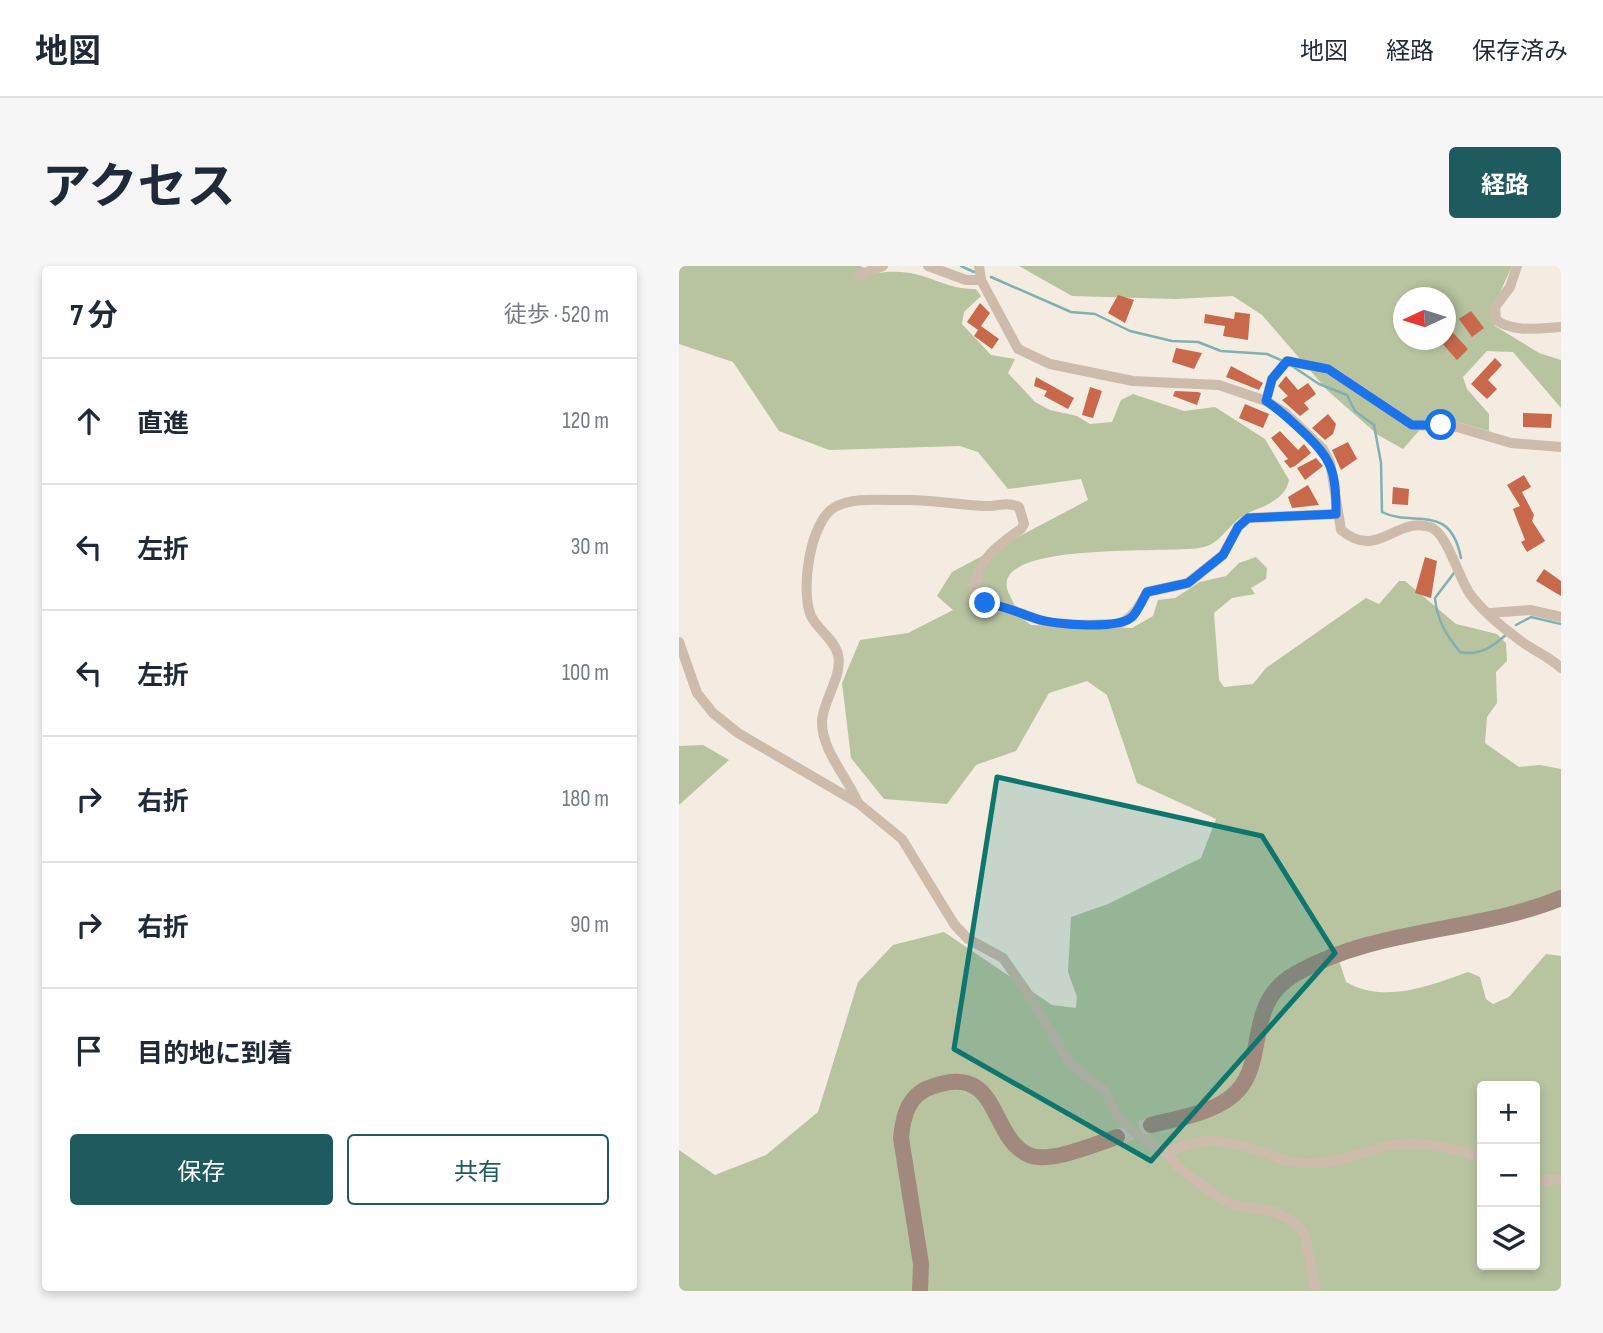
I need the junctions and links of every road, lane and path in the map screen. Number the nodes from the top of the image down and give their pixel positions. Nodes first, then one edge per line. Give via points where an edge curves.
1 (883, 266) edge
2 (928, 266) edge
3 (979, 266) edge
4 (1517, 266) edge
5 (859, 275) dead end
6 (981, 280) junction
7 (1561, 327) edge
8 (1266, 401) junction
9 (1561, 447) edge
10 (1336, 514) junction
11 (1491, 613) junction
12 (1561, 617) edge
13 (679, 642) edge
14 (1561, 668) edge
15 (858, 803) junction
16 (1561, 898) edge
17 (1151, 1125) tunnel mouth
18 (1117, 1137) tunnel mouth
19 (1166, 1153) junction
20 (1477, 1156) edge
21 (1561, 1179) edge
22 (1540, 1181) edge
23 (920, 1291) edge
24 (1316, 1291) edge

1 - 5 street
2 - 6 street via 966,280
3 - 6 street
4 - 7 street via 1510,287 1495,307 1496,320 1524,329
6 - 8 street via 1019,349 1050,364 1133,381 1219,385
8 - 9 street via 1272,379 1285,364 1328,369 1412,425 1457,427 1511,443
8 - 10 street via 1322,449 1332,472
10 - 11 street via 1341,530 1363,542 1375,542 1412,524 1432,527 1471,595
10 - 15 street via 1248,518 1223,555 1188,583 1147,592 1133,617 1119,624 1038,619 1008,606 985,603 974,588 976,573 986,556 1024,524 1019,507 1010,503 848,502 833,508 825,516 808,560 807,602 811,616 838,652 822,725
11 - 12 street via 1529,610
11 - 14 street via 1517,639
13 - 15 street via 697,693 713,713 738,733
15 - 19 street via 911,849 954,924 968,939 1003,958 1069,1062 1105,1091 1116,1114 1139,1136
16 - 17 street via 1354,949 1292,976 1268,1001 1260,1018 1250,1071 1233,1096 1204,1111
18 - 23 street via 1061,1155 1029,1155 1009,1139 988,1098 972,1085 944,1083 921,1091 910,1101 901,1138 921,1264
19 - 20 street via 1207,1139 1246,1146 1295,1163 1342,1162 1382,1148 1424,1144
19 - 24 street via 1220,1199 1276,1212 1297,1224 1305,1236
21 - 22 street

